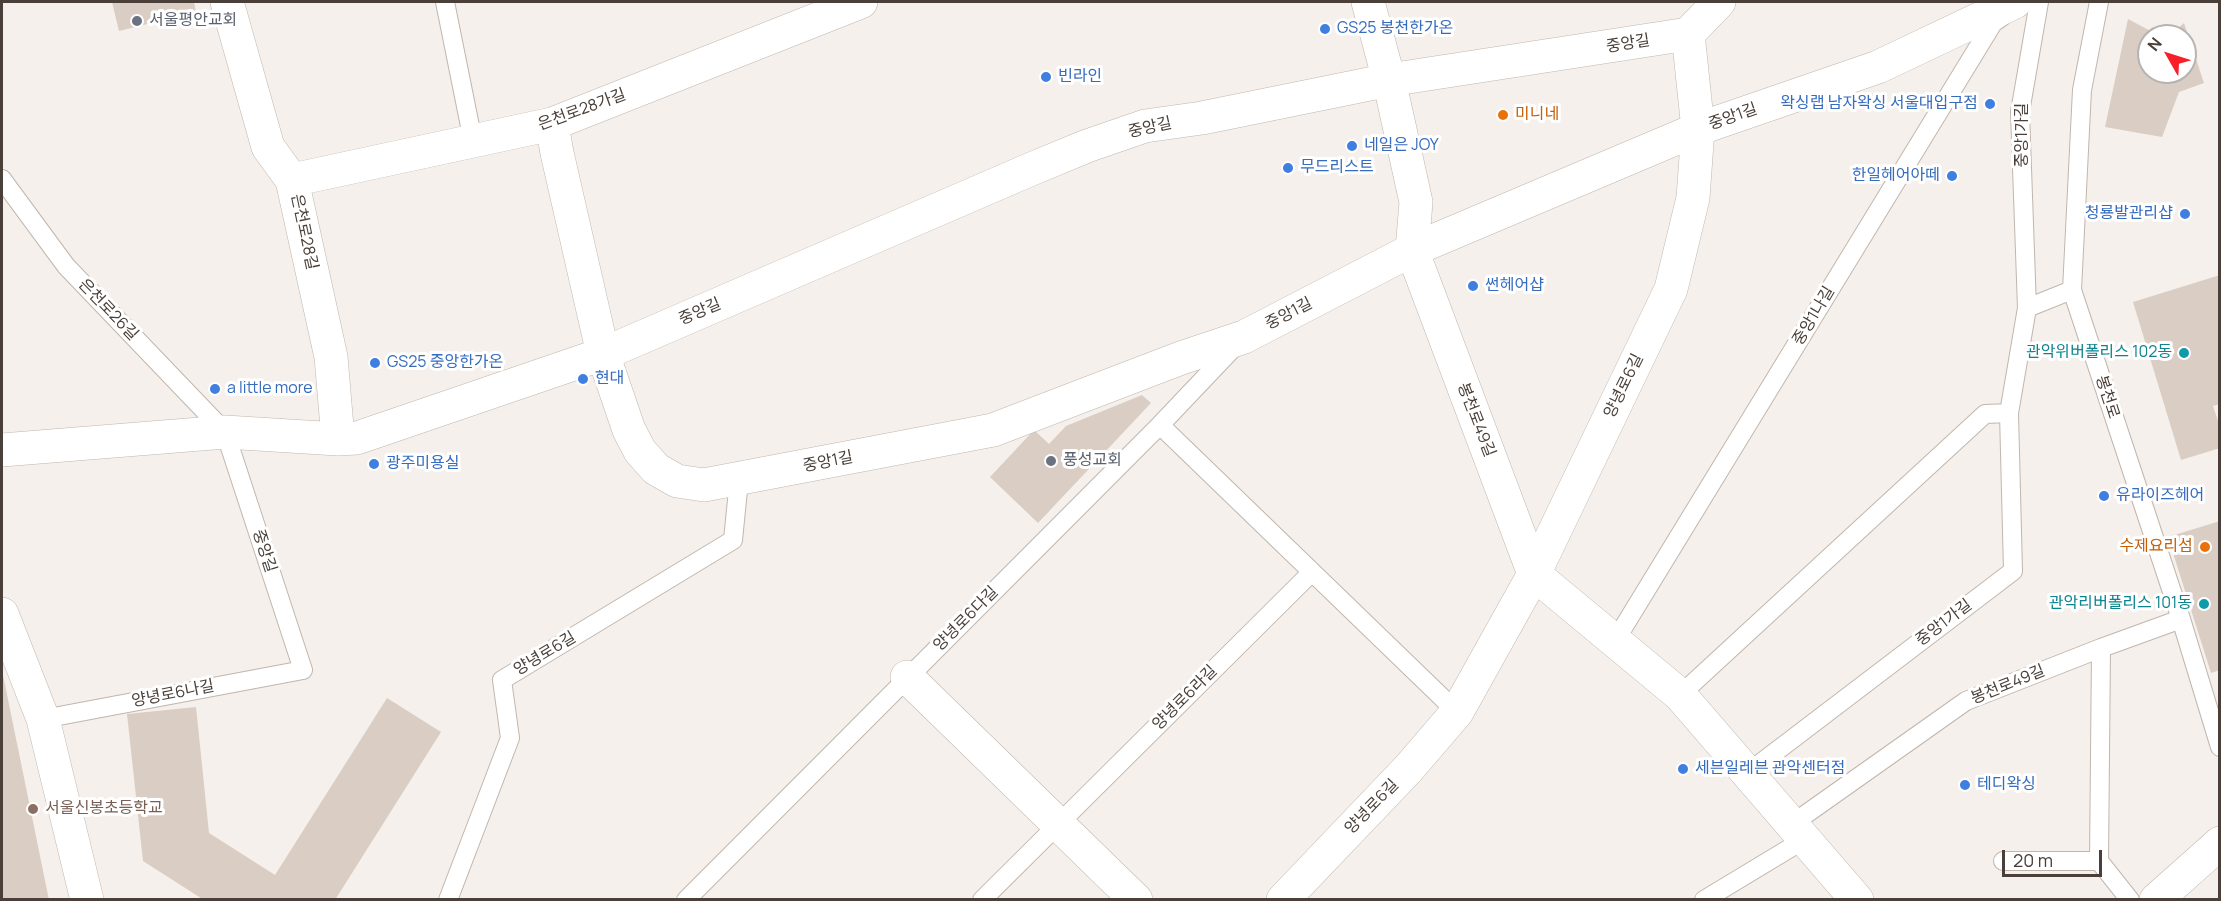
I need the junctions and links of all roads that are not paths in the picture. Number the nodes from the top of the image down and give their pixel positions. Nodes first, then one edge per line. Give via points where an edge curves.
1 (227, 2) edge
2 (445, 2) edge
3 (861, 2) edge
4 (1368, 2) edge
5 (1719, 2) edge
6 (2015, 2) edge
7 (2024, 2) edge
8 (2039, 2) edge
9 (2099, 2) edge
10 (1689, 34) junction
11 (1389, 80) junction
12 (552, 124) junction
13 (1698, 129) junction
14 (473, 141) junction
15 (2, 179) edge
16 (292, 180) junction
17 (1412, 250) junction
18 (2072, 290) junction
19 (2027, 308) junction
20 (1244, 337) junction
21 (603, 354) junction
22 (2009, 412) junction
23 (1160, 425) junction
24 (225, 432) junction
25 (338, 439) junction
26 (2, 450) edge
27 (739, 480) junction
28 (1312, 572) junction
29 (1534, 574) junction
30 (2, 614) edge
31 (2181, 619) junction
32 (1615, 641) junction
33 (2101, 648) junction
34 (303, 670) joint
35 (907, 677) junction
36 (1680, 695) junction
37 (1457, 712) junction
38 (43, 719) junction
39 (2220, 747) edge
40 (1749, 772) junction
41 (1059, 824) junction
42 (1798, 832) junction
43 (2220, 843) edge
44 (2003, 861) dead end
45 (2099, 861) junction
46 (1851, 898) edge
47 (87, 900) edge
48 (448, 900) edge
49 (686, 900) edge
50 (982, 900) edge
51 (1136, 900) edge
52 (1283, 900) edge
53 (1704, 900) edge
54 (2130, 900) edge
55 (2156, 900) edge

1 - 16 street, 은천로28길 via 268,147
2 - 14 lane
3 - 12 street, 은천로28가길
4 - 11 street
5 - 10 street
6 - 13 street, 중앙1길 via 1878,67
7 - 32 lane, 중앙1나길 via 1994,23
8 - 19 lane, 중앙1가길 via 2020,112
9 - 18 lane, 봉천로 via 2082,90
10 - 11 street, 중앙길
10 - 13 street, 양녕로6길
11 - 17 street, 봉천로49길 via 1416,202
11 - 21 street, 중앙길 via 1145,126 1087,146
12 - 14 street, 은천로28가길
12 - 21 street
13 - 17 street, 중앙1길
13 - 29 street, 양녕로6길 via 1693,198 1671,289
14 - 16 street, 은천로28가길
15 - 24 lane, 은천로26길 via 66,266
16 - 25 street, 은천로28길 via 331,357
17 - 20 street, 중앙1길
17 - 29 street, 봉천로49길
18 - 19 lane
18 - 31 lane, 봉천로
19 - 22 lane, 중앙1가길
20 - 23 lane, 양녕로6다길
20 - 27 street, 중앙1길 via 993,430
21 - 25 street, 중앙길 via 357,438
21 - 27 street, 중앙1길 via 632,435 656,469 690,484
22 - 36 lane via 1985,414
22 - 40 lane, 중앙1가길 via 2013,570
23 - 28 lane
23 - 35 lane, 양녕로6다길
24 - 25 street, 중앙길
24 - 26 street, 중앙길
24 - 34 lane, 중앙길
27 - 48 lane, 양녕로6길 via 733,540 502,680 510,738
28 - 37 lane
28 - 41 lane, 양녕로6라길
29 - 32 street, 봉천로49길
29 - 37 street, 양녕로6길
30 - 38 street
31 - 33 lane, 봉천로49길
31 - 39 lane, 봉천로
32 - 36 street, 봉천로49길
33 - 42 lane, 봉천로49길 via 1966,701
33 - 45 lane
34 - 38 lane, 양녕로6나길
35 - 41 street
35 - 49 lane, 양녕로6다길
36 - 40 street, 봉천로49길
37 - 52 street, 양녕로6길
38 - 47 street
40 - 42 street, 봉천로49길
41 - 50 lane, 양녕로6라길
41 - 51 street
42 - 46 street, 봉천로49길
42 - 53 lane
43 - 55 street
44 - 45 lane
45 - 54 lane

